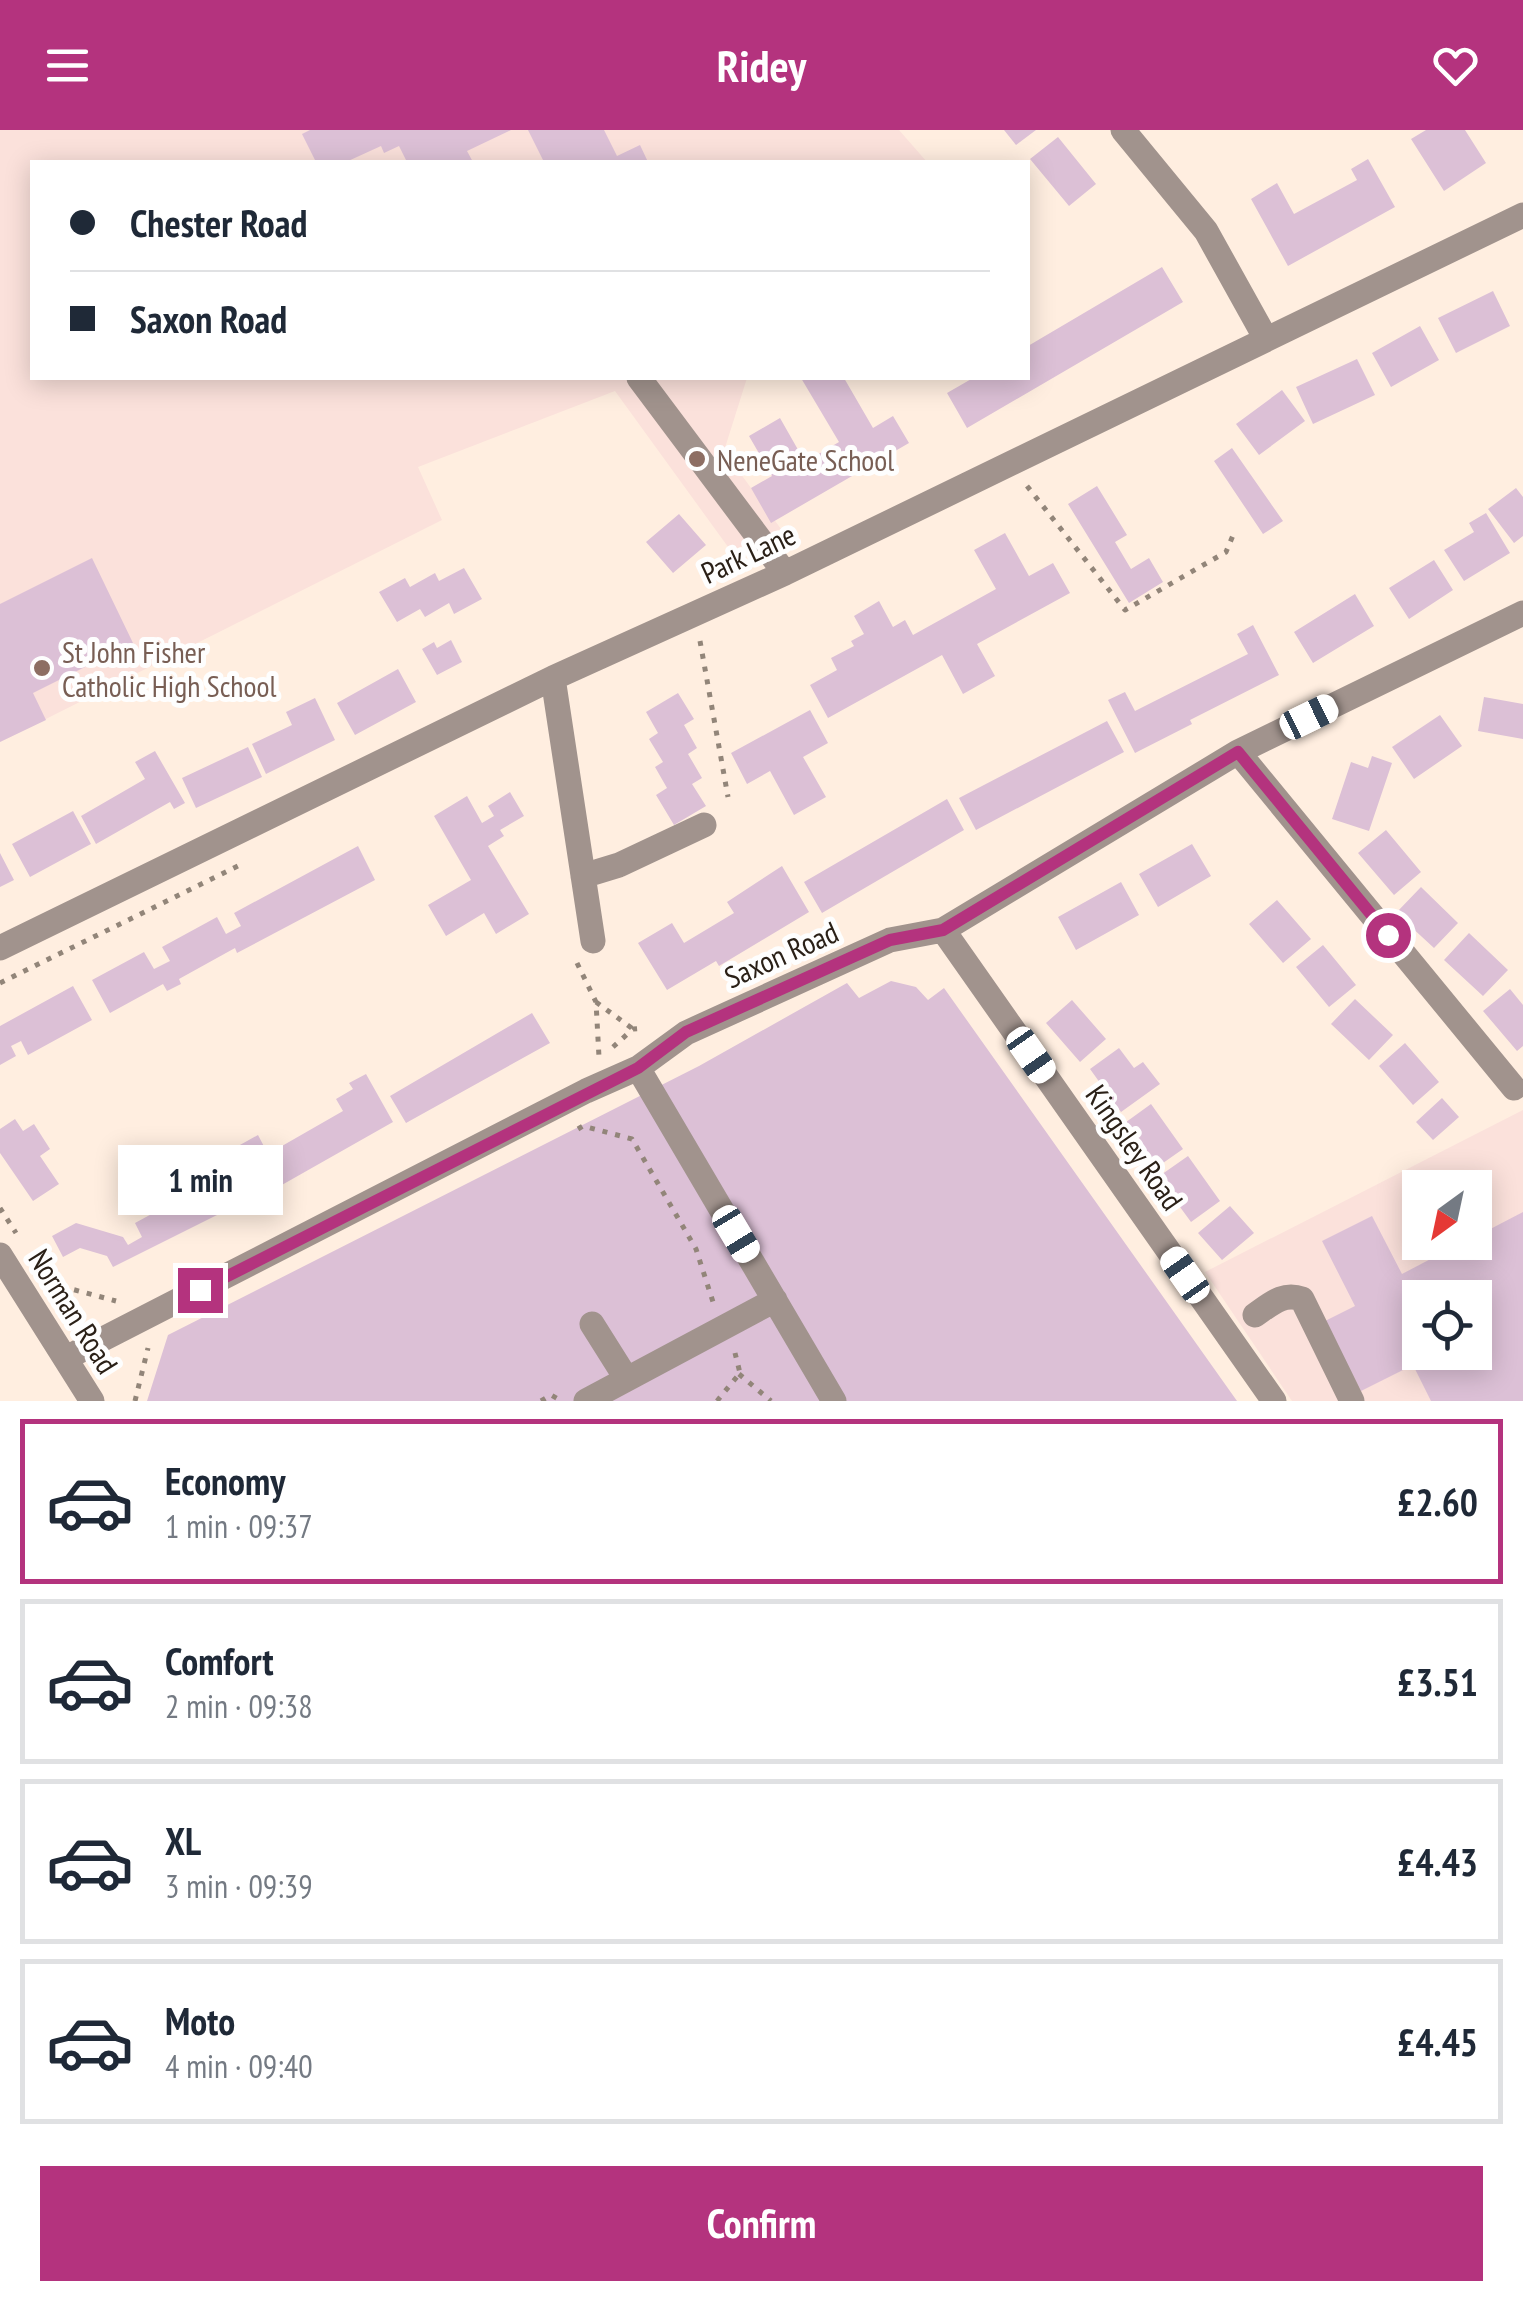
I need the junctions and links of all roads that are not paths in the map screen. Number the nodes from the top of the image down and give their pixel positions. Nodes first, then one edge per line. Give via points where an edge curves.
1 (1122, 130) edge
2 (1523, 215) edge
3 (1266, 339) junction
4 (640, 380) edge
5 (785, 573) junction
6 (1523, 614) edge
7 (552, 678) junction
8 (1238, 752) junction
9 (704, 826) dead end
10 (583, 876) junction
11 (943, 930) junction
12 (584, 947) road end
13 (0, 948) edge
14 (638, 1068) junction
15 (1514, 1088) dead end
16 (9, 1246) edge
17 (775, 1300) junction
18 (1255, 1314) dead end
19 (592, 1324) dead end
20 (66, 1358) junction
21 (626, 1378) junction
22 (1343, 1399) edge
23 (92, 1401) edge
24 (586, 1401) edge
25 (834, 1401) edge
26 (1274, 1401) edge

1 - 3 street via 1206,231
2 - 3 street, Park Lane
3 - 5 street, Park Lane
4 - 5 street
5 - 7 street, Park Lane
6 - 8 street, Saxon Road
7 - 10 street
7 - 13 street, Park Lane
8 - 11 street, Saxon Road
8 - 15 street
9 - 10 street
10 - 12 street
11 - 14 street, Saxon Road via 890,940 686,1032
11 - 26 street, Kingsley Road
14 - 17 street
14 - 20 street, Saxon Road
16 - 20 street, Norman Road
17 - 21 street
17 - 25 street
18 - 22 street via 1280,1298 1302,1300
19 - 21 street
20 - 23 street, Norman Road
21 - 24 street

